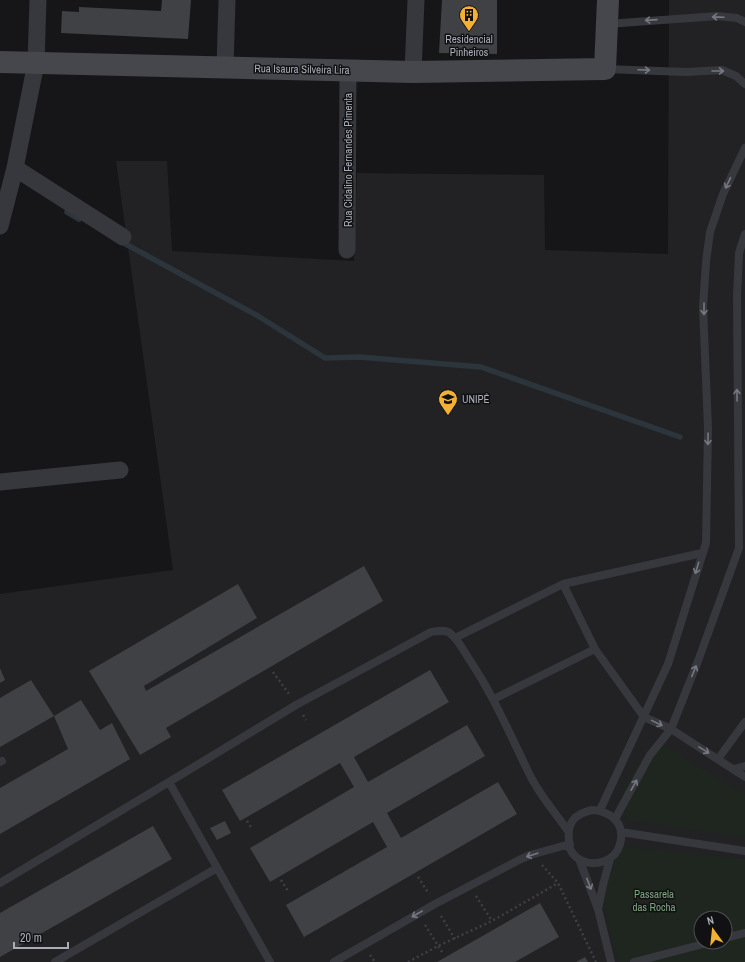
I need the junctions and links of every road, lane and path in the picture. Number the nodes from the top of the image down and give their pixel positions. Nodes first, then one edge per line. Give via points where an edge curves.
1 (38, 0) edge
2 (227, 0) edge
3 (416, 0) edge
4 (608, 0) edge
5 (745, 22) edge
6 (607, 24) junction
7 (0, 62) edge
8 (36, 63) junction
9 (225, 67) junction
10 (605, 69) junction
11 (348, 70) junction
12 (412, 72) junction
13 (745, 84) edge
14 (745, 148) edge
15 (15, 168) junction
16 (0, 226) edge
17 (745, 234) edge
18 (123, 237) dead end
19 (347, 250) dead end
20 (120, 470) dead end
21 (0, 482) edge
22 (742, 548) edge
23 (702, 553) junction
24 (562, 584) junction
25 (455, 638) junction
26 (594, 649) junction
27 (494, 699) junction
28 (644, 717) junction
29 (745, 722) edge
30 (671, 729) junction
31 (718, 759) junction
32 (745, 766) edge
33 (734, 769) junction
34 (745, 777) edge
35 (169, 782) junction
36 (600, 810) junction
37 (614, 819) junction
38 (247, 820) dead end
39 (252, 829) dead end
40 (568, 830) junction
41 (621, 832) junction
42 (570, 844) junction
43 (745, 851) edge
44 (578, 859) junction
45 (610, 859) junction
46 (538, 860) dead end
47 (217, 868) junction
48 (281, 880) dead end
49 (0, 883) edge
50 (558, 883) junction
51 (288, 891) dead end
52 (598, 909) junction
53 (421, 919) dead end
54 (745, 933) edge
55 (733, 936) edge
56 (438, 946) junction
57 (693, 947) edge
58 (442, 952) dead end
59 (55, 962) edge
60 (270, 962) edge
61 (334, 962) edge
62 (408, 962) edge
63 (596, 962) edge
64 (611, 962) edge
65 (634, 962) edge

1 - 8 street
2 - 9 street
3 - 12 street
4 - 6 main road
5 -> 6 lane via 718,16
6 - 10 main road
7 - 8 main road, Rua Isaura Silveira Lira
8 - 9 main road, Rua Isaura Silveira Lira
8 - 15 street
9 - 11 main road, Rua Isaura Silveira Lira
10 - 12 main road, Rua Isaura Silveira Lira
10 -> 13 lane via 686,72 722,70 736,76
11 - 12 main road, Rua Isaura Silveira Lira
11 - 19 street, Rua Cidalino Fernandes Pimenta
14 -> 23 lane via 723,194 709,240 703,307 708,428 706,543
15 - 16 street
15 - 18 street
22 -> 17 lane via 737,296 739,253
20 - 21 street
30 -> 22 lane
23 - 24 lane
23 -> 28 lane via 668,664
24 - 25 lane
24 - 26 lane
25 - 27 lane
25 - 35 lane via 442,630 431,632 296,704
26 - 27 lane
26 - 28 lane
27 - 40 lane via 526,768
28 -> 30 lane
28 - 36 lane
29 - 31 lane
30 -> 31 lane
37 -> 30 lane via 650,755
31 - 33 lane
32 - 33 lane
33 - 34 lane
35 - 47 lane
35 - 49 lane
36 - 37 lane
36 - 40 lane via 576,816
37 - 41 lane
38 - 39 path
40 - 42 lane
41 - 43 lane
41 - 45 lane via 618,850
42 - 44 lane via 569,848
42 -> 61 lane via 519,860 435,904
44 - 45 lane via 594,864
44 -> 52 lane
45 - 52 lane
46 - 50 path
47 - 59 lane
47 - 60 lane
48 - 51 path
50 - 56 path via 492,921
50 - 63 path
52 - 64 lane
53 - 56 path
54 - 55 lane
56 - 58 path
56 - 62 path
57 - 65 lane

